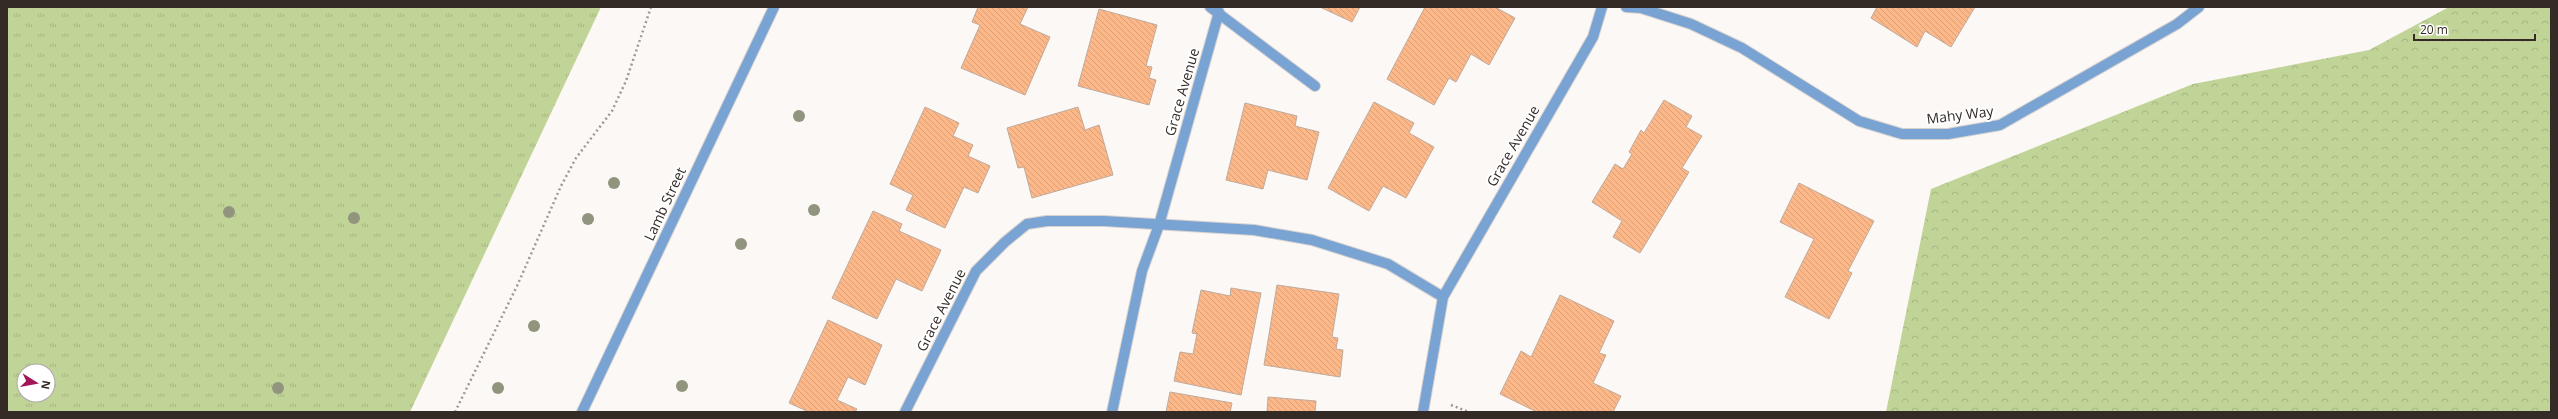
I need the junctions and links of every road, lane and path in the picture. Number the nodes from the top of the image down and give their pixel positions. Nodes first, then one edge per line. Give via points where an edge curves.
1 (651, 7) edge
2 (774, 7) edge
3 (1210, 7) edge
4 (1602, 7) edge
5 (1626, 7) edge
6 (2199, 7) edge
7 (1219, 12) junction
8 (1315, 86) dead end
9 (1159, 225) junction
10 (1443, 297) junction
11 (455, 412) edge
12 (582, 412) edge
13 (905, 412) edge
14 (1112, 412) edge
15 (1423, 412) edge

1 - 11 path via 626,81 612,111 576,158 561,186 518,286
2 - 12 street, Lamb Street
3 - 7 street
4 - 10 street, Grace Avenue via 1593,37
5 - 6 street, Mahy Way via 1641,8 1690,24 1742,48 1859,121 1902,134 1948,134 2000,125 2177,24
7 - 8 street
7 - 9 street, Grace Avenue
9 - 10 street, Grace Avenue via 1254,230 1312,240 1388,264
9 - 13 street, Grace Avenue via 1104,221 1026,224 976,271
9 - 14 street, Grace Avenue via 1142,271
10 - 15 street, Grace Avenue

